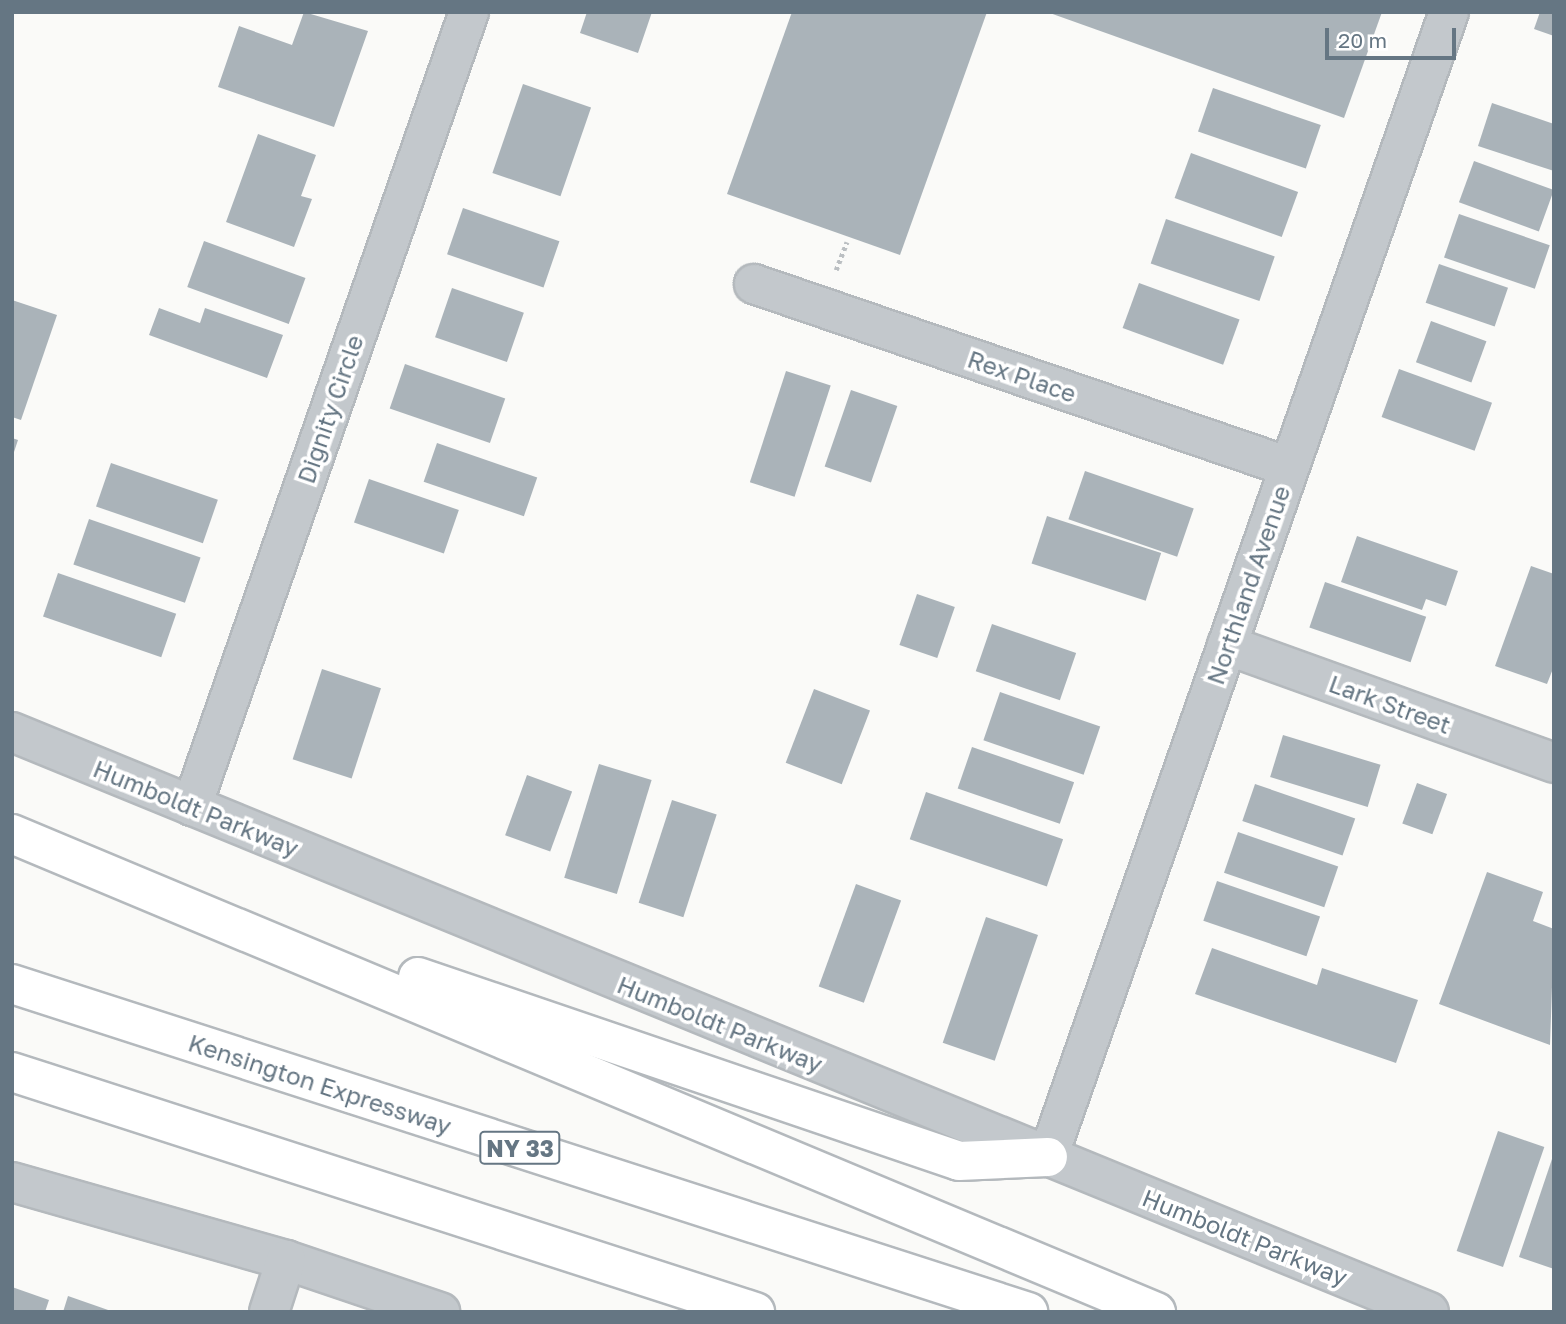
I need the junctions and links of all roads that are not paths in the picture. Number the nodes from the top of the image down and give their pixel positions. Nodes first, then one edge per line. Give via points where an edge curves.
1 (469, 12) edge
2 (1449, 12) edge
3 (754, 284) dead end
4 (1289, 467) junction
5 (1227, 645) junction
6 (12, 732) edge
7 (1554, 763) edge
8 (191, 806) junction
9 (12, 834) edge
10 (202, 911) junction
11 (12, 984) edge
12 (12, 1072) edge
13 (1048, 1157) junction
14 (12, 1182) edge
15 (286, 1260) junction
16 (269, 1312) edge
17 (440, 1312) edge
18 (755, 1312) edge
19 (1028, 1312) edge
20 (1156, 1312) edge
21 (1429, 1312) edge

1 - 8 street, Dignity Circle
2 - 4 street, Northland Avenue
3 - 4 street, Rex Place
4 - 5 street, Northland Avenue
5 - 7 street, Lark Street
5 - 13 street, Northland Avenue
6 - 8 street, Humboldt Parkway
8 - 13 street, Humboldt Parkway
9 - 10 highway
10 - 13 highway via 394,968 959,1161
10 - 20 highway
11 - 19 highway, Kensington Expressway / NY 33
12 - 18 highway
13 - 21 street, Humboldt Parkway
14 - 15 street
15 - 16 street
15 - 17 street

